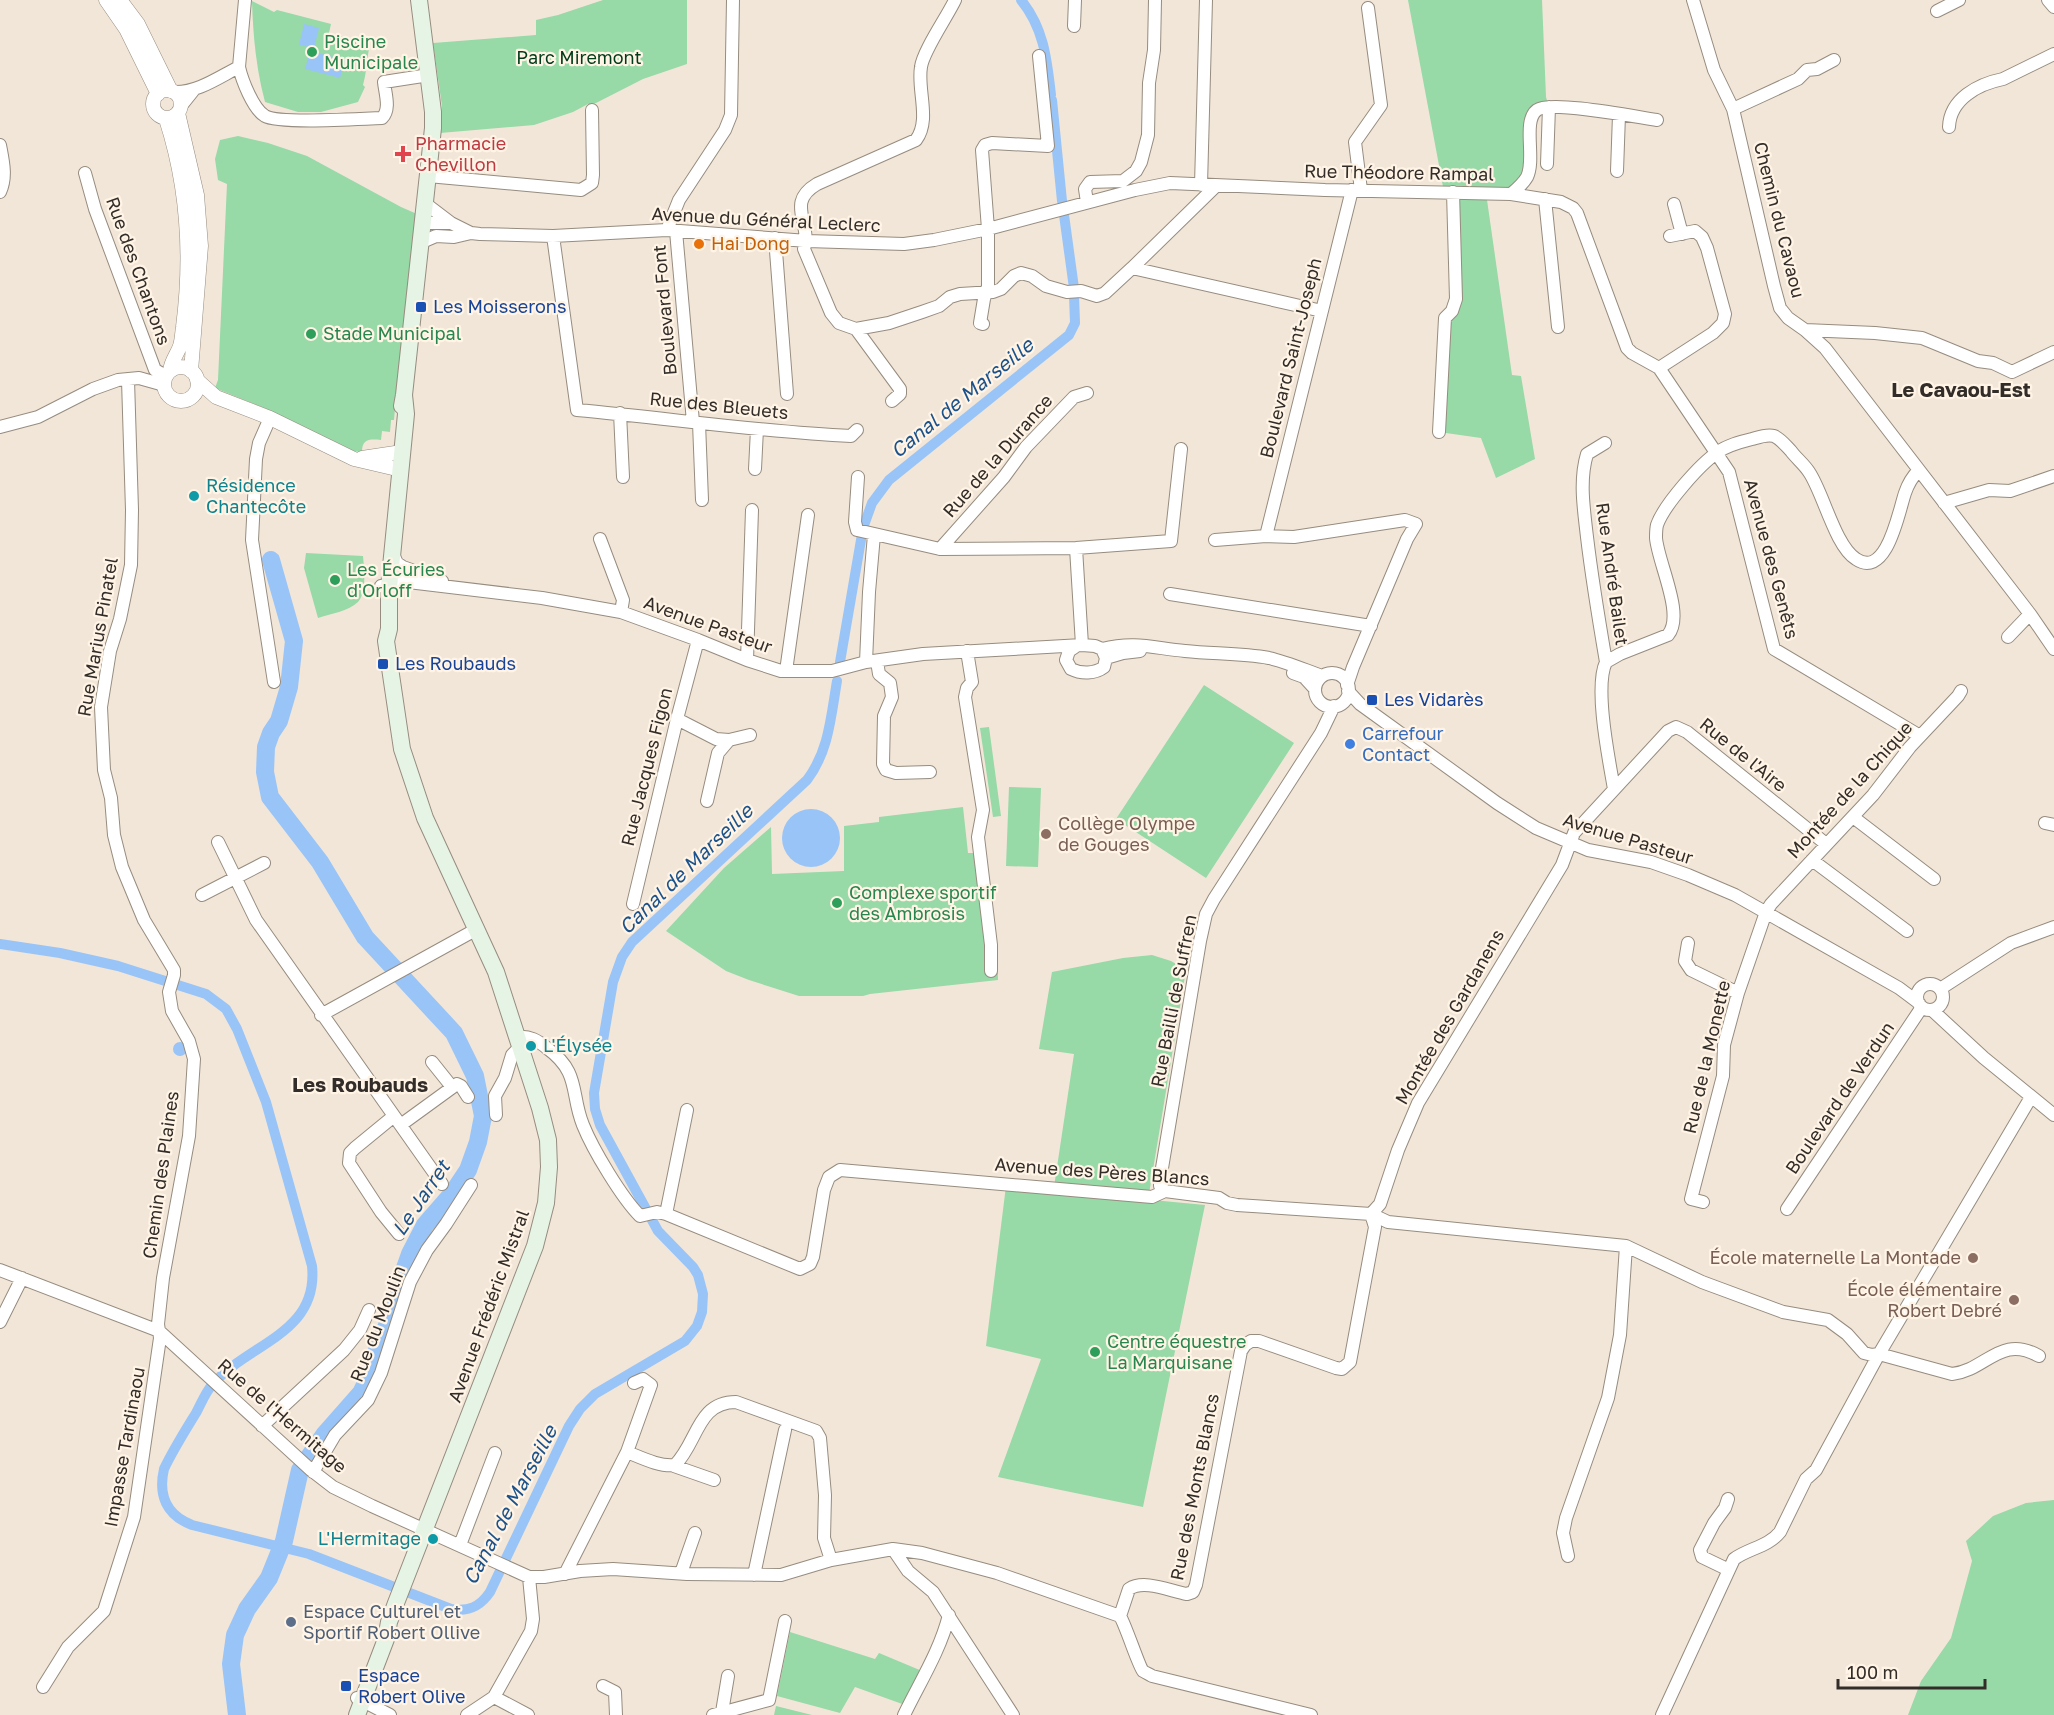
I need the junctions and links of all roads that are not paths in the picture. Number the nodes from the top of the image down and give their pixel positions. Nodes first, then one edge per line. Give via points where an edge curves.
1 (106, 0) edge
2 (120, 0) edge
3 (245, 0) edge
4 (419, 0) edge
5 (733, 0) edge
6 (955, 0) edge
7 (1075, 0) edge
8 (1155, 0) edge
9 (1206, 0) edge
10 (1693, 0) edge
11 (1959, 0) edge
12 (2048, 0) edge
13 (1368, 8) dead end
14 (2054, 8) edge
15 (1937, 11) dead end
16 (1074, 26) dead end
17 (2054, 54) edge
18 (1039, 56) dead end
19 (1834, 60) dead end
20 (239, 67) junction
21 (429, 75) junction
22 (193, 90) junction
23 (167, 92) junction
24 (1549, 107) junction
25 (1733, 109) junction
26 (592, 110) dead end
27 (175, 112) junction
28 (1619, 115) junction
29 (1657, 120) dead end
30 (1949, 127) dead end
31 (0, 145) edge
32 (1547, 164) dead end
33 (1617, 171) dead end
34 (85, 173) dead end
35 (428, 176) junction
36 (1201, 185) junction
37 (1216, 186) junction
38 (1357, 190) junction
39 (0, 192) edge
40 (1453, 192) junction
41 (1511, 194) junction
42 (1545, 199) junction
43 (426, 204) junction
44 (1081, 204) junction
45 (1674, 204) dead end
46 (451, 223) junction
47 (988, 229) junction
48 (671, 231) junction
49 (426, 232) junction
50 (471, 233) junction
51 (553, 236) junction
52 (775, 238) junction
53 (807, 241) junction
54 (1132, 268) junction
55 (987, 292) junction
56 (1322, 311) junction
57 (983, 324) dead end
58 (1558, 327) dead end
59 (856, 329) junction
60 (1805, 330) junction
61 (2054, 352) edge
62 (1659, 368) junction
63 (194, 376) junction
64 (167, 377) junction
65 (128, 380) junction
66 (1087, 393) dead end
67 (787, 394) dead end
68 (191, 397) junction
69 (216, 397) junction
70 (892, 401) dead end
71 (620, 414) junction
72 (270, 418) junction
73 (696, 422) junction
74 (0, 427) edge
75 (757, 429) junction
76 (857, 430) dead end
77 (1439, 432) dead end
78 (1605, 443) dead end
79 (1181, 449) dead end
80 (1716, 453) junction
81 (398, 461) junction
82 (755, 469) dead end
83 (1919, 470) junction
84 (2054, 476) edge
85 (623, 477) dead end
86 (858, 477) dead end
87 (702, 500) dead end
88 (1944, 503) junction
89 (752, 510) dead end
90 (808, 515) dead end
91 (866, 533) junction
92 (1266, 536) junction
93 (600, 539) dead end
94 (1215, 540) dead end
95 (1076, 548) junction
96 (940, 549) junction
97 (393, 554) junction
98 (386, 579) junction
99 (439, 580) junction
100 (469, 588) junction
101 (1170, 594) dead end
102 (621, 612) junction
103 (2030, 614) junction
104 (1371, 626) junction
105 (2008, 637) dead end
106 (698, 640) junction
107 (1078, 646) junction
108 (1044, 649) junction
109 (2054, 649) edge
110 (967, 651) junction
111 (1195, 652) junction
112 (1104, 653) junction
113 (747, 660) junction
114 (1066, 660) junction
115 (871, 662) junction
116 (1606, 662) junction
117 (786, 671) junction
118 (1322, 676) junction
119 (274, 682) dead end
120 (1315, 689) junction
121 (1961, 691) dead end
122 (1342, 692) junction
123 (676, 719) junction
124 (750, 735) dead end
125 (1920, 736) junction
126 (729, 740) junction
127 (930, 772) dead end
128 (1614, 789) junction
129 (707, 801) dead end
130 (1853, 817) junction
131 (218, 842) dead end
132 (1570, 843) junction
133 (1826, 844) junction
134 (1812, 860) junction
135 (264, 863) dead end
136 (235, 878) junction
137 (1934, 879) dead end
138 (202, 894) dead end
139 (633, 904) dead end
140 (1766, 912) junction
141 (2054, 927) edge
142 (477, 929) junction
143 (1907, 931) dead end
144 (1688, 943) dead end
145 (991, 971) dead end
146 (1899, 988) junction
147 (1921, 988) junction
148 (1940, 988) junction
149 (169, 992) joint
150 (1738, 993) junction
151 (1929, 1006) junction
152 (321, 1015) junction
153 (520, 1044) junction
154 (432, 1062) dead end
155 (452, 1087) junction
156 (468, 1097) dead end
157 (2031, 1097) junction
158 (687, 1110) dead end
159 (496, 1115) dead end
160 (2054, 1115) edge
161 (398, 1120) junction
162 (442, 1184) dead end
163 (471, 1185) dead end
164 (1165, 1191) junction
165 (1703, 1202) dead end
166 (1787, 1209) dead end
167 (666, 1214) junction
168 (1371, 1214) junction
169 (399, 1234) dead end
170 (1626, 1246) junction
171 (0, 1270) edge
172 (22, 1278) junction
173 (369, 1310) dead end
174 (0, 1322) edge
175 (159, 1331) junction
176 (1879, 1354) junction
177 (2039, 1356) dead end
178 (634, 1383) dead end
179 (262, 1426) junction
180 (784, 1430) dead end
181 (627, 1452) junction
182 (495, 1453) dead end
183 (674, 1466) junction
184 (312, 1471) junction
185 (714, 1480) dead end
186 (1728, 1499) dead end
187 (424, 1529) junction
188 (695, 1533) dead end
189 (460, 1545) junction
190 (893, 1549) junction
191 (1568, 1556) dead end
192 (831, 1560) junction
193 (1729, 1570) junction
194 (681, 1573) junction
195 (565, 1574) junction
196 (754, 1575) junction
197 (529, 1577) junction
198 (949, 1616) junction
199 (1120, 1616) junction
200 (784, 1621) dead end
201 (728, 1676) dead end
202 (603, 1686) dead end
203 (43, 1687) dead end
204 (494, 1697) junction
205 (359, 1704) edge
206 (507, 1710) edge
207 (717, 1714) edge
208 (350, 1715) edge
209 (390, 1715) edge
210 (467, 1715) edge
211 (528, 1715) edge
212 (616, 1715) edge
213 (904, 1715) edge
214 (1013, 1715) edge
215 (1311, 1715) edge
216 (1662, 1715) edge

1 - 23 street
2 - 23 street via 138,24
3 - 20 street
4 - 21 main road, Avenue Frédéric Mistral
5 - 48 street via 731,115 679,201
6 - 53 street via 921,67 920,134 916,140 810,188 800,203
7 - 16 street
8 - 44 street via 1148,135 1141,162 1124,181 1090,182
9 - 36 street
10 - 25 street, Chemin du Cavaou via 1714,70
11 - 15 street
12 - 14 street
13 - 38 street via 1381,105 1355,142
17 - 30 street via 1967,93 1949,116
18 - 47 street via 1048,146 985,145 982,150
19 - 25 street
20 - 21 street via 243,82 263,115 288,120 382,118 387,109 384,81
20 - 22 street
21 - 35 main road, Avenue Frédéric Mistral via 433,128
22 - 23 street
22 - 27 street
23 - 27 street via 179,98
23 - 27 street via 153,102 154,111 157,115
24 - 28 street
24 - 32 street
24 - 41 street, Rue Théodore Rampal via 1532,115 1528,175
25 - 60 street, Chemin du Cavaou via 1780,308
26 - 35 street via 592,183 581,190
27 - 63 street via 197,195 201,246
27 - 64 street via 188,245 183,328
28 - 29 street
28 - 33 street
31 - 39 street via 4,164
34 - 64 street, Rue des Chantons via 94,208 155,370
35 - 43 main road, Avenue Frédéric Mistral
36 - 37 street
36 - 44 street via 1170,183
37 - 38 street, Rue Théodore Rampal
37 - 54 street
38 - 40 street, Rue Théodore Rampal
38 - 56 street, Boulevard Saint-Joseph
40 - 41 street, Rue Théodore Rampal
40 - 77 street via 1456,299 1445,318
41 - 42 street, Avenue des Genêts
42 - 58 street
42 - 62 street, Avenue des Genêts via 1561,202 1577,213 1627,348
43 - 46 street, Avenue du Général Leclerc
43 - 49 main road, Avenue Frédéric Mistral
44 - 47 street, Avenue du Général Leclerc
45 - 62 street via 1676,235 1695,231 1702,237 1725,314 1723,323 1713,333
46 - 49 street, Avenue du Général Leclerc
46 - 50 street, Avenue du Général Leclerc
47 - 53 street, Avenue du Général Leclerc via 904,244
47 - 55 street
48 - 51 street, Avenue du Général Leclerc
48 - 52 street, Avenue du Général Leclerc
48 - 73 street, Boulevard Font
49 - 50 street, Avenue du Général Leclerc via 454,237
49 - 81 main road, Avenue Frédéric Mistral via 400,414
50 - 51 street, Avenue du Général Leclerc
51 - 71 street, Rue des Bleuets via 576,410
52 - 53 street, Avenue du Général Leclerc
52 - 67 street
53 - 59 street via 804,249 831,313 839,323
54 - 55 street via 1097,296 1046,286 1021,273 1001,289
54 - 56 street
55 - 57 street via 981,315
55 - 59 street via 960,294 922,312
56 - 92 street, Boulevard Saint-Joseph
59 - 70 street via 900,389
60 - 61 street via 1922,338 2012,372
60 - 83 street, Chemin du Cavaou via 1825,348
62 - 80 street, Avenue des Genêts
63 - 64 street via 181,367
63 - 68 street via 196,390
63 - 69 street
64 - 65 street
64 - 68 street via 168,394 176,400
65 - 74 street via 108,383 38,417
65 - 149 street, Rue Marius Pinatel via 131,566 101,707 104,770 122,867 144,920 174,970
66 - 96 street, Rue de la Durance via 1074,397 1034,438
68 - 69 street
69 - 72 street
71 - 73 street, Rue des Bleuets
71 - 85 street
72 - 81 street via 354,459
72 - 119 street via 256,459 252,540
73 - 75 street, Rue des Bleuets
73 - 87 street, Boulevard Font
75 - 76 street, Rue des Bleuets via 850,436
75 - 82 street
78 - 116 street, Rue André Bailet via 1587,454 1582,471 1584,515
79 - 95 street via 1171,541
80 - 83 street via 1766,435 1781,440 1809,473 1848,552 1859,562 1882,555 1905,491
80 - 116 street via 1683,487 1657,526 1656,541 1671,603 1672,629 1668,635
80 - 125 street, Avenue des Genêts via 1729,472 1774,649
81 - 97 main road, Avenue Frédéric Mistral
81 - 98 main road, Avenue Frédéric Mistral
83 - 88 street, Chemin du Cavaou
84 - 88 street via 2010,491 1989,489
86 - 91 street via 855,522
88 - 103 street, Chemin du Cavaou
89 - 113 street
90 - 117 street
91 - 96 street
91 - 115 street
92 - 94 street
92 - 104 street via 1294,537 1405,520 1416,524
93 - 102 street via 622,600
95 - 96 street
95 - 107 street
97 - 98 main road, Avenue Frédéric Mistral
97 - 99 street, Avenue Pasteur via 403,567
98 - 99 street, Avenue Pasteur
98 - 100 street, Avenue Pasteur via 393,583
98 - 142 main road, Avenue Frédéric Mistral via 386,641 402,749 424,818
99 - 100 street, Avenue Pasteur
100 - 102 street, Avenue Pasteur
101 - 104 street
102 - 106 street, Avenue Pasteur
103 - 105 street
103 - 109 street, Chemin du Cavaou
104 - 122 street
106 - 113 street, Avenue Pasteur
106 - 123 street, Rue Jacques Figon
107 - 108 street, Avenue Pasteur
107 - 112 street via 1095,646
107 - 114 street via 1069,651
108 - 110 street, Avenue Pasteur
108 - 114 street, Avenue Pasteur
110 - 115 street, Avenue Pasteur
110 - 145 street via 972,682 965,697 983,810 978,837
111 - 112 street
111 - 118 street via 1269,658
111 - 120 street via 1286,670 1304,677
112 - 114 street via 1104,667 1086,672 1071,669
113 - 117 street, Avenue Pasteur
115 - 117 street, Avenue Pasteur via 838,669
115 - 127 street via 890,683 892,697 884,716 886,770
116 - 128 street, Rue André Bailet via 1601,672
118 - 120 street
118 - 122 street, Avenue Pasteur via 1328,674
120 - 122 street via 1323,704
121 - 125 street, Montée de la Chique
122 - 132 street, Avenue Pasteur via 1524,821
122 - 164 street, Rue Bailli de Suffren via 1321,733 1206,914 1160,1180
123 - 126 street via 716,740
123 - 139 street, Rue Jacques Figon
124 - 126 street
125 - 130 street, Montée de la Chique
126 - 129 street via 718,753
128 - 132 street, Rue de l'Aire via 1574,833
128 - 133 street, Rue de l'Aire via 1676,727
130 - 133 street, Montée de la Chique
130 - 137 street
131 - 136 street
132 - 140 street, Avenue Pasteur via 1688,874
132 - 168 street, Montée des Gardanens via 1562,865 1418,1103 1380,1204
133 - 134 street, Montée de la Chique
134 - 140 street, Montée de la Chique
134 - 143 street
135 - 136 street
136 - 138 street
136 - 152 street via 256,920
140 - 146 street, Avenue Pasteur
140 - 150 street, Rue de la Monette
141 - 148 street via 2011,943
142 - 152 street
142 - 153 main road, Avenue Frédéric Mistral
144 - 150 street via 1685,961 1691,970
146 - 147 street, Avenue Pasteur
146 - 151 street, Avenue Pasteur
147 - 148 street, Avenue Pasteur
147 - 151 street via 1917,995
148 - 151 street via 1943,995
149 - 175 street, Chemin des Plaines via 172,1011 194,1059 189,1136 164,1278
150 - 165 street, Rue de la Monette via 1724,1045 1723,1076 1691,1199
151 - 157 street, Avenue Pasteur
151 - 166 street, Boulevard de Verdun
152 - 161 street
153 - 159 street via 495,1096
153 - 167 street, Avenue des Pères Blancs via 527,1036 557,1054 572,1078 582,1124 636,1212 640,1216
153 - 187 main road, Avenue Frédéric Mistral via 548,1140 549,1184 542,1226
154 - 155 street
155 - 156 street via 461,1086
155 - 161 street
157 - 160 street, Avenue Pasteur
157 - 176 street
158 - 167 street
161 - 162 street
161 - 169 street via 355,1148 349,1163
163 - 184 street, Rue du Moulin via 410,1282 381,1373 368,1400 335,1435
164 - 167 street, Avenue des Pères Blancs via 1152,1197 840,1170 829,1177 813,1257 810,1264 800,1269
164 - 168 street, Avenue des Pères Blancs via 1219,1198 1227,1203
168 - 170 street, Avenue des Pères Blancs via 1388,1222
168 - 199 street, Rue des Monts Blancs via 1375,1227 1350,1362 1342,1369 1259,1341 1245,1345 1196,1585 1186,1594 1135,1585 1129,1589
170 - 176 street, Avenue des Pères Blancs via 1702,1282 1783,1312 1828,1320 1864,1353
170 - 191 street via 1620,1335 1608,1398 1566,1518 1563,1533
171 - 172 street
172 - 174 street
172 - 175 street
173 - 179 street via 344,1350
175 - 179 street, Rue de l'Hermitage
175 - 203 street, Impasse Tardinaou via 134,1517 104,1611 68,1647
176 - 177 street, Avenue des Pères Blancs via 1952,1374 1962,1373 2006,1350 2027,1349
176 - 193 street via 1816,1470 1806,1479 1780,1532 1774,1540 1743,1552
178 - 181 street via 643,1379 651,1385
179 - 184 street, Rue de l'Hermitage
180 - 196 street
181 - 183 street
181 - 195 street
182 - 189 street
183 - 185 street
183 - 192 street via 709,1411 725,1402 736,1402 816,1431 825,1495 824,1538
184 - 187 street, Rue de l'Hermitage via 343,1492
186 - 193 street via 1700,1550 1702,1557
187 - 189 street, Rue de l'Hermitage
187 - 205 main road, Avenue Frédéric Mistral
188 - 194 street
189 - 197 street, Rue de l'Hermitage
190 - 192 street
190 - 198 street via 908,1571 933,1592
190 - 199 street via 997,1573
192 - 196 street via 781,1575
193 - 216 street
194 - 195 street via 613,1569
194 - 196 street
195 - 197 street
197 - 204 street via 531,1631
198 - 213 street via 935,1656
198 - 214 street
199 - 215 street via 1140,1665 1152,1676
200 - 207 street via 770,1700
201 - 207 street
202 - 212 street via 615,1692
204 - 206 street
204 - 210 street
205 - 208 main road, Avenue Frédéric Mistral
205 - 209 street
206 - 211 street

